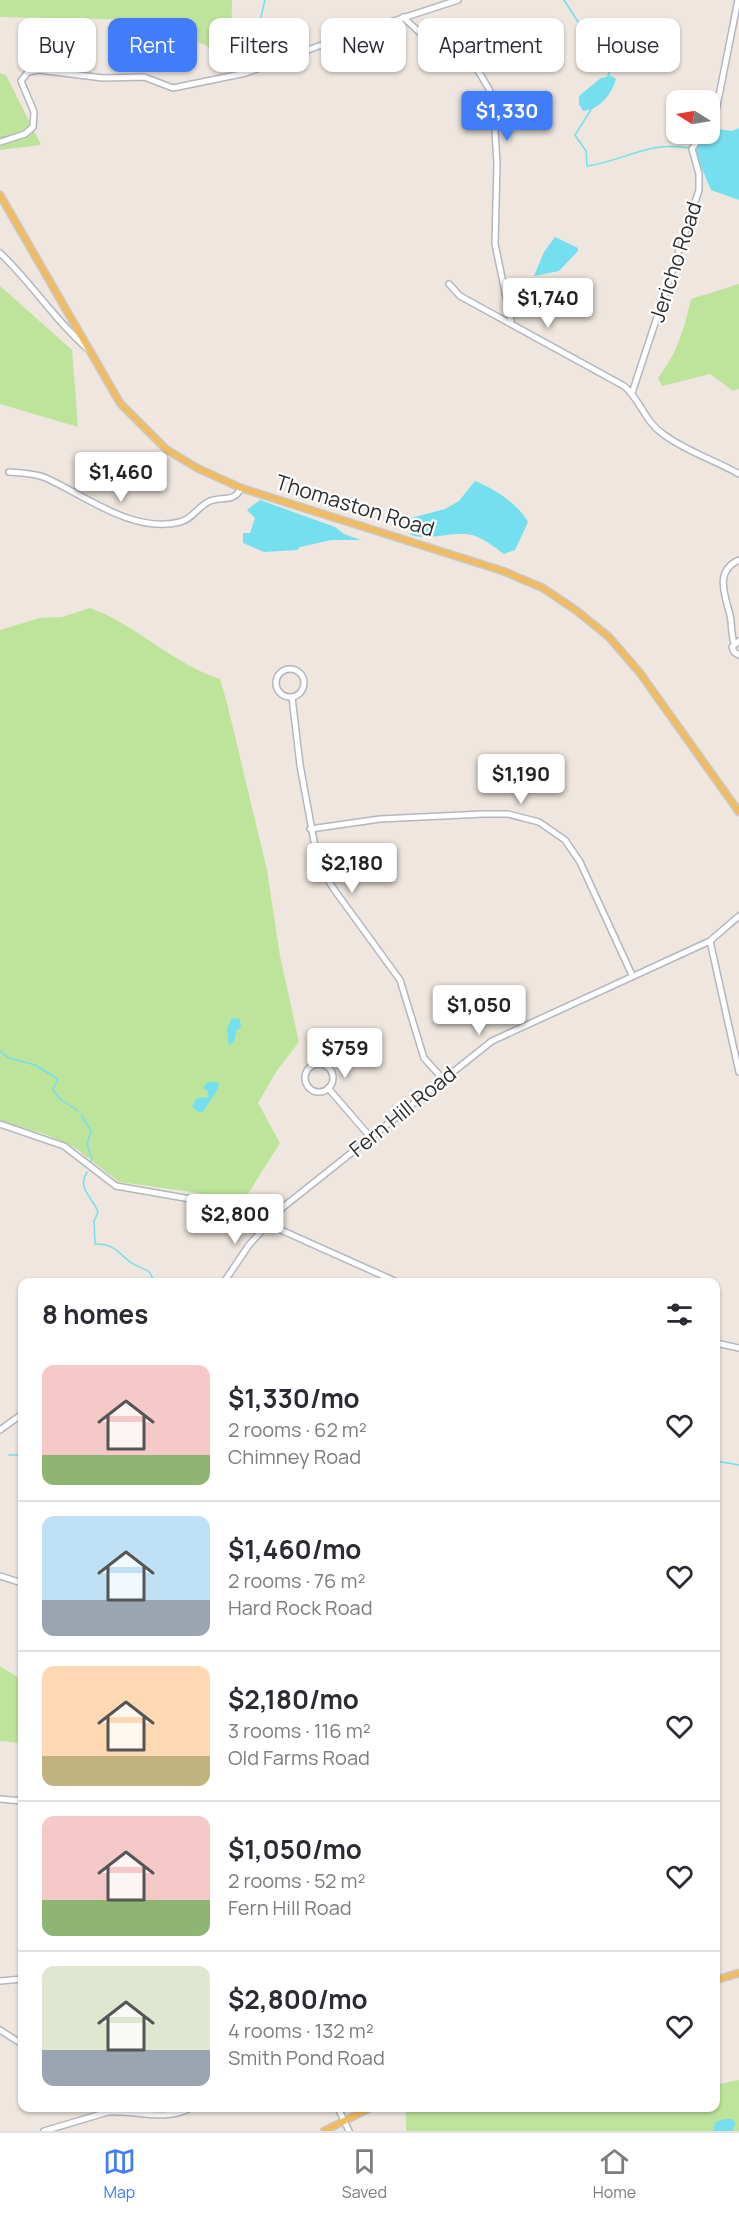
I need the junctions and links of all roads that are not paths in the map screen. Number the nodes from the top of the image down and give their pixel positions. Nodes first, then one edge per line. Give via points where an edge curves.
1 (459, 0) edge
2 (738, 0) edge
3 (403, 17) junction
4 (720, 91) edge
5 (0, 142) edge
6 (695, 144) edge
7 (0, 195) edge
8 (0, 253) edge
9 (449, 284) dead end
10 (511, 321) junction
11 (90, 351) junction
12 (632, 393) junction
13 (9, 472) dead end
14 (739, 474) edge
15 (241, 488) junction
16 (739, 560) edge
17 (736, 642) edge
18 (739, 655) edge
19 (292, 697) junction
20 (739, 812) edge
21 (310, 830) junction
22 (739, 916) edge
23 (710, 941) junction
24 (632, 975) junction
25 (739, 1072) edge
26 (443, 1079) junction
27 (328, 1088) junction
28 (0, 1124) edge
29 (372, 1139) junction
30 (267, 1224) junction
31 (227, 1278) edge
32 (388, 1278) edge
33 (720, 1345) edge
34 (739, 1348) edge
35 (18, 1417) edge
36 (0, 1430) edge
37 (0, 1576) edge
38 (18, 1582) edge
39 (0, 1799) edge
40 (18, 1801) edge
41 (739, 1973) edge
42 (18, 1979) edge
43 (720, 1979) edge
44 (0, 1981) edge
45 (0, 2030) edge
46 (18, 2041) edge
47 (101, 2112) edge
48 (143, 2112) edge
49 (180, 2112) edge
50 (340, 2112) edge
51 (362, 2112) edge
52 (344, 2121) junction
53 (45, 2131) edge
54 (324, 2131) edge
55 (349, 2131) edge

1 - 3 street
2 - 4 street
3 - 5 street via 257,70 173,88 144,77 103,78 32,70 21,81 34,112 33,127 26,134
3 - 10 street via 430,42 473,62 493,99 497,163 495,244
6 - 12 street, Jericho Road via 692,149 699,190
7 - 11 main road, Thomaston Road
8 - 11 street via 40,294 63,327
9 - 10 street via 460,296
10 - 12 street
11 - 15 main road, Thomaston Road via 120,403 166,449
12 - 14 street via 662,434
13 - 15 street via 44,477 124,517 157,522 179,522 192,517 210,501 230,499
15 - 20 main road, Thomaston Road via 503,571 552,594 609,637
16 - 17 street via 722,579
17 - 18 street via 734,652
19 - 19 street via 282,695 276,684 280,674 288,669 301,674 304,682 302,691
19 - 21 street
21 - 24 street via 380,819 483,814 508,814 538,822 565,840 580,862
21 - 26 street via 324,875 400,980 424,1058
22 - 23 street, Fern Hill Road
23 - 24 street, Fern Hill Road
23 - 25 street
24 - 26 street, Fern Hill Road via 492,1041
26 - 29 street, Fern Hill Road
27 - 27 street via 333,1078 329,1068 319,1064 310,1067 305,1077 308,1087 317,1092
27 - 29 street
28 - 30 street via 64,1146 116,1186 216,1202
29 - 30 street, Fern Hill Road
30 - 31 street, Fern Hill Road
30 - 32 street
33 - 34 street
35 - 36 street
37 - 38 street
39 - 40 street
41 - 43 main road
42 - 44 street
45 - 46 street
47 - 53 street
48 - 49 street via 170,2116
50 - 52 street
51 - 52 main road
52 - 54 main road
52 - 55 street

